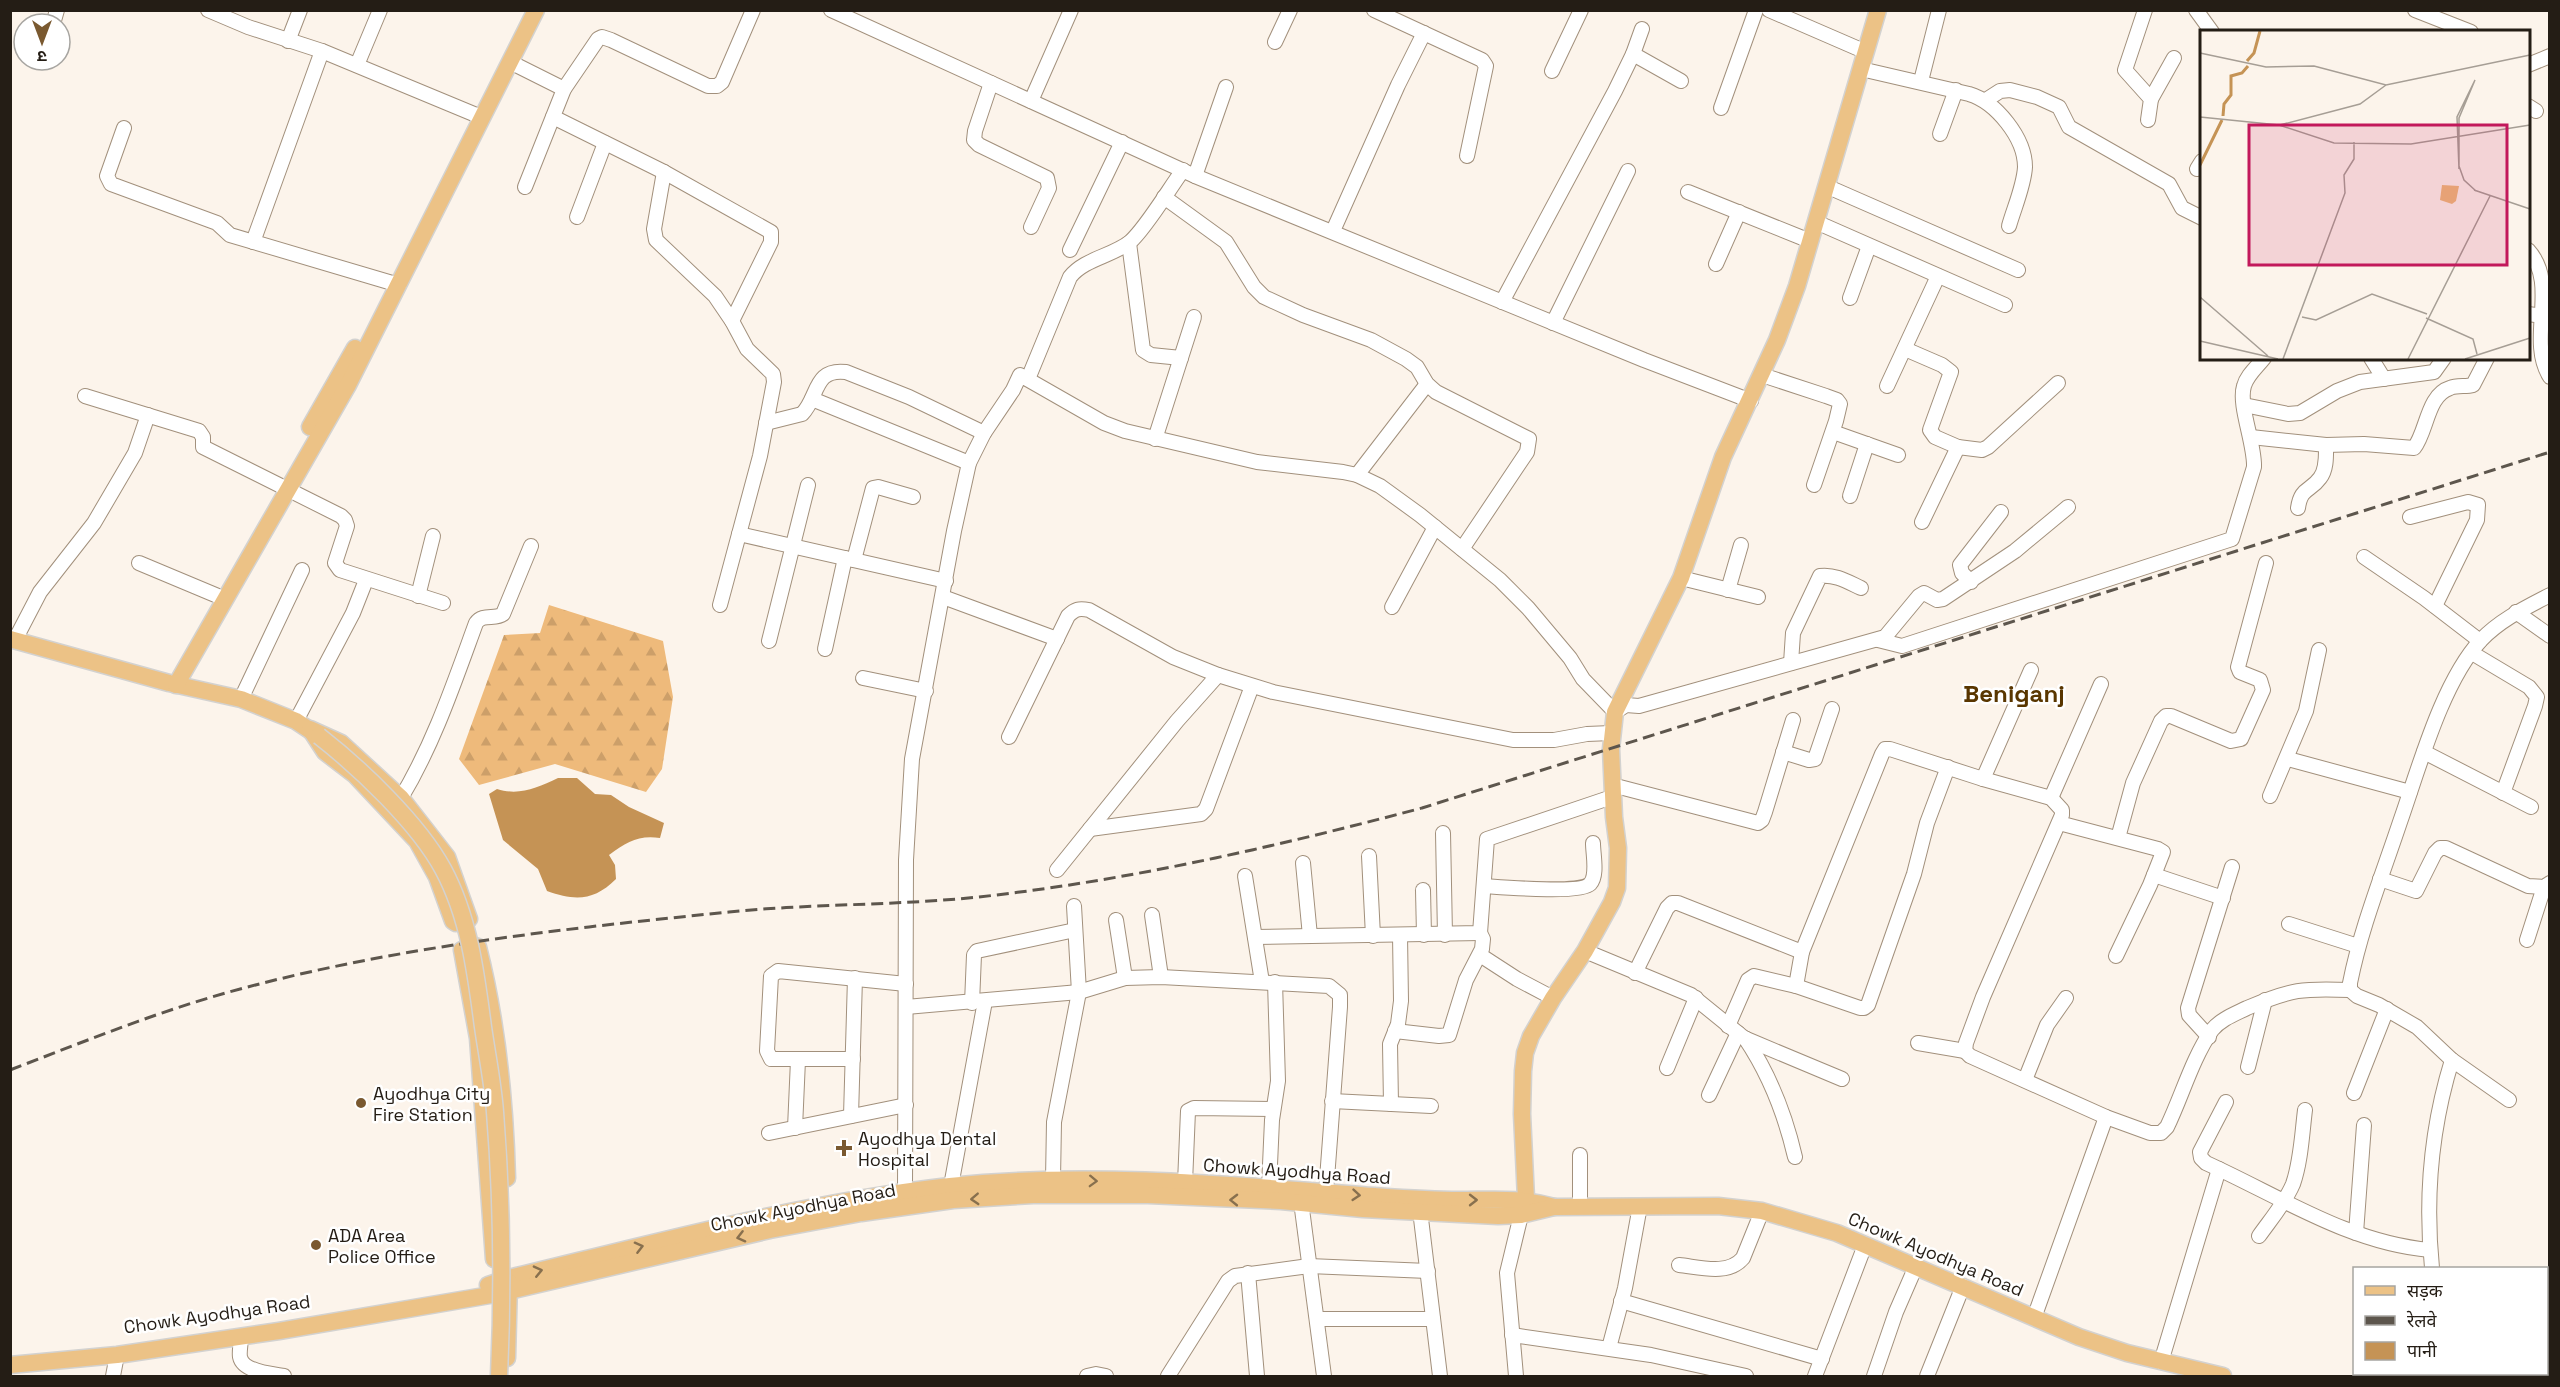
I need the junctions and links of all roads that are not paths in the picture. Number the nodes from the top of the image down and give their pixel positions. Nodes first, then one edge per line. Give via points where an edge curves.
1 (208, 10) edge
2 (300, 10) edge
3 (380, 10) edge
4 (524, 10) edge
5 (536, 10) edge
6 (753, 10) edge
7 (831, 10) edge
8 (1071, 10) edge
9 (1290, 10) edge
10 (1374, 10) edge
11 (1581, 10) edge
12 (1756, 10) edge
13 (1768, 10) edge
14 (1878, 10) edge
15 (1938, 10) edge
16 (2145, 10) edge
17 (2196, 10) edge
18 (2415, 10) edge
19 (849, 14) edge
20 (230, 15) edge
21 (1642, 29) dead end
22 (2211, 30) edge
23 (2466, 30) edge
24 (1424, 33) junction
25 (288, 41) junction
26 (1275, 42) dead end
27 (322, 51) junction
28 (1866, 52) junction
29 (1633, 54) junction
30 (2550, 56) edge
31 (2174, 58) dead end
32 (510, 62) junction
33 (357, 65) junction
34 (2530, 65) edge
35 (1861, 69) junction
36 (1552, 71) dead end
37 (1682, 81) dead end
38 (1920, 81) junction
39 (992, 83) junction
40 (1226, 87) dead end
41 (564, 89) junction
42 (1956, 90) junction
43 (2151, 99) junction
44 (1986, 100) junction
45 (1030, 101) junction
46 (1721, 108) dead end
47 (477, 116) junction
48 (553, 117) junction
49 (2148, 120) dead end
50 (124, 128) dead end
51 (1940, 134) dead end
52 (605, 142) junction
53 (1122, 142) junction
54 (1467, 156) dead end
55 (1628, 171) dead end
56 (664, 172) junction
57 (1189, 173) junction
58 (1826, 186) junction
59 (525, 187) dead end
60 (1688, 192) dead end
61 (1164, 197) junction
62 (1739, 212) junction
63 (577, 217) dead end
64 (2200, 217) edge
65 (1816, 222) junction
66 (1031, 226) dead end
67 (2009, 226) dead end
68 (1333, 231) junction
69 (1810, 241) junction
70 (253, 242) junction
71 (1129, 243) junction
72 (1869, 246) junction
73 (1070, 250) dead end
74 (2530, 251) edge
75 (1716, 264) dead end
76 (2018, 270) dead end
77 (1938, 276) junction
78 (394, 284) junction
79 (1850, 298) dead end
80 (1502, 302) junction
81 (2005, 305) dead end
82 (2530, 314) edge
83 (2548, 316) edge
84 (1194, 317) dead end
85 (732, 321) junction
86 (1552, 323) junction
87 (1905, 349) junction
88 (1181, 358) junction
89 (2263, 360) edge
90 (2372, 360) edge
91 (2443, 360) edge
92 (2486, 360) edge
93 (1762, 375) junction
94 (2550, 377) edge
95 (2384, 379) junction
96 (1028, 380) junction
97 (2058, 382) dead end
98 (1427, 384) junction
99 (1887, 386) dead end
100 (85, 396) dead end
101 (812, 399) junction
102 (1751, 401) junction
103 (2244, 405) junction
104 (148, 415) junction
105 (766, 423) junction
106 (1833, 432) junction
107 (984, 433) junction
108 (2251, 437) junction
109 (1155, 439) junction
110 (1867, 444) junction
111 (2326, 445) junction
112 (1958, 447) junction
113 (1898, 454) dead end
114 (969, 463) junction
115 (1357, 475) junction
116 (808, 485) dead end
117 (1814, 485) dead end
118 (283, 487) junction
119 (1851, 496) dead end
120 (913, 497) dead end
121 (2068, 507) dead end
122 (2298, 508) dead end
123 (2001, 512) dead end
124 (2410, 517) dead end
125 (1922, 522) dead end
126 (1435, 527) junction
127 (739, 534) junction
128 (433, 536) dead end
129 (1741, 544) dead end
130 (531, 546) dead end
131 (793, 547) junction
132 (1461, 549) junction
133 (2364, 557) dead end
134 (849, 559) junction
135 (139, 563) dead end
136 (2266, 563) dead end
137 (302, 570) dead end
138 (1680, 578) junction
139 (366, 580) junction
140 (946, 581) junction
141 (1971, 582) junction
142 (1861, 588) dead end
143 (1728, 590) junction
144 (2550, 595) edge
145 (418, 596) junction
146 (943, 597) junction
147 (1758, 597) dead end
148 (221, 598) junction
149 (443, 603) dead end
150 (720, 605) dead end
151 (2434, 606) junction
152 (1392, 607) dead end
153 (2516, 612) junction
154 (2550, 636) edge
155 (13, 639) edge
156 (1057, 639) junction
157 (1878, 640) junction
158 (769, 641) dead end
159 (2476, 647) junction
160 (825, 649) dead end
161 (2319, 650) dead end
162 (1791, 663) junction
163 (2031, 670) dead end
164 (1218, 675) junction
165 (863, 678) dead end
166 (172, 684) junction
167 (2101, 684) dead end
168 (1252, 686) junction
169 (926, 691) junction
170 (241, 699) junction
171 (1832, 709) dead end
172 (1615, 712) junction
173 (1792, 720) dead end
174 (308, 728) junction
175 (1611, 733) junction
176 (1009, 737) dead end
177 (1783, 752) junction
178 (2424, 752) junction
179 (2288, 759) junction
180 (1948, 767) junction
181 (1983, 779) junction
182 (1612, 791) junction
183 (2410, 792) junction
184 (2503, 792) junction
185 (2270, 796) dead end
186 (401, 798) junction
187 (2051, 798) junction
188 (2531, 807) dead end
189 (2059, 823) junction
190 (1090, 829) junction
191 (1443, 833) dead end
192 (2118, 838) junction
193 (1593, 843) dead end
194 (1369, 856) dead end
195 (1303, 863) dead end
196 (2232, 867) dead end
197 (1057, 870) dead end
198 (2154, 875) junction
199 (1245, 876) dead end
200 (2380, 879) junction
201 (2547, 885) edge
202 (1484, 886) junction
203 (1423, 890) dead end
204 (2223, 898) junction
205 (1074, 906) dead end
206 (1152, 915) dead end
207 (1116, 920) dead end
208 (2289, 924) dead end
209 (1075, 930) junction
210 (1480, 933) junction
211 (1400, 935) junction
212 (1424, 935) junction
213 (1445, 935) junction
214 (1310, 936) junction
215 (1373, 936) junction
216 (1255, 937) junction
217 (2527, 940) dead end
218 (2358, 946) junction
219 (1586, 951) junction
220 (1802, 952) junction
221 (1480, 955) junction
222 (2116, 956) dead end
223 (1635, 973) junction
224 (1161, 977) junction
225 (855, 978) junction
226 (1125, 978) junction
227 (1269, 982) junction
228 (906, 984) junction
229 (1796, 986) junction
230 (2350, 990) junction
231 (1079, 992) junction
232 (1553, 998) junction
233 (1696, 998) junction
234 (2066, 998) dead end
235 (2265, 1000) junction
236 (979, 1002) junction
237 (906, 1007) junction
238 (2387, 1009) junction
239 (1395, 1031) junction
240 (1737, 1032) junction
241 (2209, 1037) junction
242 (1918, 1043) dead end
243 (1965, 1051) junction
244 (853, 1059) junction
245 (798, 1060) junction
246 (2452, 1060) junction
247 (2248, 1067) dead end
248 (1668, 1068) dead end
249 (1842, 1079) dead end
250 (2025, 1080) junction
251 (2354, 1093) dead end
252 (1709, 1095) dead end
253 (2509, 1100) dead end
254 (1332, 1101) junction
255 (2226, 1102) dead end
256 (1391, 1104) junction
257 (906, 1105) junction
258 (1431, 1106) dead end
259 (1273, 1109) junction
260 (2305, 1110) dead end
261 (851, 1116) junction
262 (2106, 1117) junction
263 (2364, 1125) dead end
264 (795, 1128) junction
265 (769, 1133) dead end
266 (1580, 1155) dead end
267 (1795, 1157) dead end
268 (2219, 1169) junction
269 (1053, 1179) junction
270 (1179, 1183) junction
271 (951, 1186) junction
272 (1269, 1187) junction
273 (1326, 1192) junction
274 (906, 1193) junction
275 (1300, 1196) junction
276 (2284, 1200) junction
277 (1420, 1206) junction
278 (1580, 1206) junction
279 (1633, 1206) junction
280 (1523, 1207) junction
281 (1762, 1211) junction
282 (2356, 1233) junction
283 (2259, 1236) dead end
284 (1865, 1245) junction
285 (2430, 1250) junction
286 (1679, 1265) dead end
287 (1309, 1266) junction
288 (1916, 1266) junction
289 (2432, 1267) edge
290 (582, 1268) junction
291 (1428, 1271) junction
292 (1248, 1272) junction
293 (1962, 1286) junction
294 (502, 1287) junction
295 (1621, 1301) junction
296 (425, 1303) junction
297 (2034, 1318) junction
298 (1317, 1319) junction
299 (1433, 1319) junction
300 (1512, 1335) junction
301 (241, 1337) junction
302 (1609, 1348) junction
303 (117, 1355) junction
304 (10, 1357) edge
305 (1822, 1359) junction
306 (2161, 1362) junction
307 (10, 1365) edge
308 (1324, 1376) edge
309 (114, 1377) edge
310 (284, 1377) edge
311 (491, 1377) edge
312 (499, 1377) edge
313 (505, 1377) edge
314 (1087, 1377) edge
315 (1106, 1377) edge
316 (1168, 1377) edge
317 (1257, 1377) edge
318 (1310, 1377) edge
319 (1440, 1377) edge
320 (1516, 1377) edge
321 (1746, 1377) edge
322 (1815, 1377) edge
323 (1874, 1377) edge
324 (1927, 1377) edge
325 (2223, 1377) edge

1 - 20 street
2 - 25 street
3 - 33 street
4 - 47 main road
5 - 32 main road
6 - 41 street via 717,86 708,86 603,37
7 - 19 street
8 - 45 street
9 - 26 street
10 - 24 street
11 - 36 street
12 - 46 street
13 - 28 street
14 - 28 main road
15 - 38 street
16 - 43 street via 2125,70
17 - 22 street
18 - 23 street
19 - 39 street
20 - 25 street
21 - 29 street
24 - 54 street via 1482,60 1486,66
24 - 68 street
25 - 27 street
27 - 33 street
27 - 70 street
28 - 35 main road
29 - 37 street
29 - 80 street
30 - 34 street
31 - 43 street
32 - 41 street
32 - 47 main road
33 - 47 street
35 - 38 street
35 - 58 main road
38 - 42 street
39 - 45 street
39 - 66 street via 974,140 1047,178 1049,188
40 - 57 street
41 - 48 street
42 - 44 street
42 - 51 street
43 - 49 street
44 - 64 street via 2010,90 2052,102 2063,112 2068,127 2169,184 2182,208
44 - 67 street via 2006,121 2024,157 2024,173
45 - 53 street
47 - 78 main road via 437,204
48 - 52 street
48 - 59 street
50 - 70 street via 107,176 111,184 217,223 230,235
52 - 56 street
52 - 63 street
53 - 57 street
53 - 73 street
55 - 86 street
56 - 85 street via 654,229 656,240 715,296
56 - 85 street via 771,232 771,242
57 - 61 street
57 - 68 street
58 - 65 main road
58 - 76 street
60 - 62 street
61 - 71 street
61 - 98 street via 1226,242 1254,287 1269,301 1380,345 1417,367
62 - 69 street
62 - 75 street
65 - 69 main road
65 - 72 street
68 - 80 street
69 - 93 main road
70 - 78 street
71 - 88 street via 1143,350 1150,355
71 - 96 street via 1076,270 1070,277
72 - 77 street
72 - 79 street
74 - 83 street via 2541,261 2547,277
77 - 81 street
77 - 87 street
78 - 118 main road via 348,385
80 - 86 street
82 - 83 street
83 - 94 street via 2543,360
84 - 88 street
85 - 105 street via 747,349 773,374
86 - 102 street
87 - 99 street
87 - 112 street via 1951,372 1930,430 1935,437
88 - 109 street
89 - 103 street via 2243,388
90 - 95 street
91 - 95 street via 2428,374
92 - 111 street via 2474,385 2453,387 2439,396 2414,448
93 - 102 main road
93 - 106 street via 1837,400 1840,410
95 - 103 street via 2343,388 2300,413
96 - 107 street via 1020,375
96 - 109 street via 1104,423
97 - 112 street via 1988,447
98 - 115 street
98 - 132 street via 1529,439 1527,452
100 - 104 street
101 - 105 street via 802,414
101 - 107 street via 828,374 846,372
101 - 114 street
102 - 138 main road via 1723,457
103 - 108 street
104 - 118 street via 199,431 203,447
104 - 155 street via 135,453 99,515 40,592
105 - 127 street
106 - 110 street
106 - 117 street
107 - 114 street
108 - 111 street
108 - 157 street via 2254,467 2232,539 1902,646
109 - 115 street via 1257,462
110 - 113 street
110 - 119 street
111 - 122 street via 2323,472 2302,493
112 - 125 street
114 - 140 street
115 - 126 street via 1380,486
116 - 131 street
118 - 139 street via 345,520 347,526 335,563 340,570
118 - 148 main road
120 - 134 street via 873,489
121 - 141 street
123 - 141 street via 1960,565
124 - 151 street via 2468,502 2478,505 2477,520
126 - 132 street
126 - 152 street
127 - 131 street
127 - 150 street
128 - 145 street
129 - 143 street
130 - 186 street via 503,614 483,617 476,623 436,732
131 - 134 street
131 - 158 street
132 - 172 street via 1528,608 1583,679
133 - 151 street
134 - 140 street
134 - 160 street
135 - 148 street
136 - 192 street via 2238,667 2240,672 2260,680 2263,690 2241,739 2230,741 2166,716 2133,783
137 - 170 street
138 - 143 street
138 - 172 main road
139 - 145 street
139 - 174 street
140 - 146 street
141 - 157 street via 1943,599 1924,593 1919,596 1891,632
142 - 162 street via 1842,579 1820,576 1793,633
143 - 147 street
144 - 153 street
145 - 149 street
146 - 156 street
146 - 169 street
148 - 166 main road
151 - 159 street
153 - 154 street
153 - 159 street
155 - 166 main road
156 - 164 street via 1068,616 1075,610 1089,610 1173,657
156 - 176 street
157 - 162 street
159 - 178 street via 2434,722
159 - 184 street via 2537,697
161 - 179 street via 2306,711
162 - 172 street via 1639,706 1626,705
163 - 181 street
164 - 168 street
164 - 190 street
165 - 169 street
166 - 170 main road
167 - 187 street
168 - 175 street via 1513,740
168 - 190 street via 1201,814
169 - 228 street via 912,759 908,812
170 - 174 main road
171 - 177 street via 1815,759
172 - 175 main road
173 - 177 street
174 - 186 main road via 341,743
174 - 186 main road via 325,752 356,775 417,841 437,877 453,921 466,921 469,919 447,857
174 - 312 main road, bridge via 343,755 428,846 458,905 474,958 495,1110 503,1304
175 - 182 main road
177 - 182 street via 1765,813 1758,823
178 - 183 street
178 - 184 street
179 - 183 street
179 - 185 street
180 - 181 street
180 - 220 street via 1885,749
180 - 229 street via 1868,1005 1860,1008
181 - 187 street
182 - 202 street via 1490,836 1485,845
182 - 219 main road via 1618,848 1617,888
183 - 200 street
184 - 188 street
187 - 189 street via 2062,810
189 - 192 street
189 - 243 street via 1983,997
190 - 197 street
191 - 213 street
192 - 198 street via 2163,852
193 - 202 street via 1593,877 1586,887
194 - 215 street
195 - 214 street
196 - 204 street
198 - 204 street
198 - 222 street
199 - 216 street
200 - 201 street via 2416,891 2435,853 2446,848 2528,886
200 - 218 street
201 - 217 street
202 - 210 street
203 - 212 street
204 - 241 street via 2188,1008 2189,1015
205 - 209 street
206 - 224 street
207 - 226 street
208 - 218 street
209 - 231 street
209 - 236 street via 977,951 974,955
210 - 213 street
210 - 221 street
211 - 212 street
211 - 215 street
211 - 239 street via 1401,1001
212 - 213 street
214 - 215 street
214 - 216 street
216 - 227 street
218 - 230 street
219 - 223 street
219 - 232 main road
220 - 223 street via 1672,903
220 - 229 street
221 - 232 street
221 - 239 street via 1466,980 1449,1035
223 - 233 street
224 - 226 street
224 - 227 street
225 - 228 street
225 - 244 street
225 - 245 street via 778,971 771,976 768,1055 775,1060
226 - 231 street
227 - 254 street via 1329,986 1340,995
227 - 259 street via 1278,1081
228 - 237 street
229 - 240 street via 1754,976 1748,980
230 - 235 street via 2293,990
230 - 238 street
231 - 236 street
231 - 269 street via 1054,1122
232 - 280 main road via 1531,1036 1523,1071
233 - 240 street
233 - 248 street
234 - 250 street via 2047,1025
235 - 241 street via 2223,1021
235 - 247 street
236 - 237 street
236 - 271 street
237 - 257 street
238 - 246 street via 2417,1028
238 - 251 street
239 - 256 street via 1390,1044
240 - 249 street
240 - 252 street
240 - 267 street via 1764,1070 1779,1102
241 - 262 street via 2167,1127 2160,1133
242 - 243 street
243 - 250 street
244 - 245 street
244 - 261 street
245 - 264 street
246 - 253 street
246 - 285 street via 2436,1117 2431,1160
250 - 262 street
254 - 256 street
254 - 273 street
255 - 268 street via 2200,1152 2206,1163
256 - 258 street
257 - 261 street
257 - 274 street
259 - 270 street via 1188,1111
259 - 272 street
260 - 276 street via 2293,1184
261 - 264 street
262 - 297 street
263 - 282 street
264 - 265 street
266 - 278 street
268 - 276 street
268 - 306 street
269 -> 270 main road, Chowk Ayodhya Road
269 - 271 main road, Chowk Ayodhya Road
270 - 272 main road, Chowk Ayodhya Road
271 - 274 main road, Chowk Ayodhya Road
272 - 275 main road, Chowk Ayodhya Road
273 - 275 main road, Chowk Ayodhya Road
273 -> 277 main road, Chowk Ayodhya Road
290 -> 274 main road, Chowk Ayodhya Road via 675,1238
275 - 277 main road
275 - 287 street
275 -> 290 main road, Chowk Ayodhya Road via 1034,1195 953,1200 861,1213
276 - 282 street
276 - 283 street
277 - 280 main road, Chowk Ayodhya Road
277 - 291 street
278 - 279 main road, Chowk Ayodhya Road
278 - 280 main road, Chowk Ayodhya Road
279 - 281 main road, Chowk Ayodhya Road via 1718,1206
279 - 295 street
280 - 300 street via 1507,1273
281 - 284 main road, Chowk Ayodhya Road via 1806,1222
281 - 286 street via 1738,1264 1714,1269
282 - 285 street via 2386,1244
284 - 288 main road, Chowk Ayodhya Road
284 - 305 street
285 - 289 street
287 - 291 street
287 - 292 street
287 - 298 street
288 - 293 main road, Chowk Ayodhya Road
288 - 323 street
290 - 294 main road
291 - 299 street
292 - 316 street via 1228,1281
292 - 317 street
293 - 297 main road, Chowk Ayodhya Road
293 - 324 street
294 - 294 main road via 480,1059 462,950 472,945 478,947 486,978 506,1125
294 - 296 main road
294 - 311 main road
294 - 313 main road
295 - 302 street
295 - 305 street
296 - 301 main road, Chowk Ayodhya Road
296 - 304 main road, Chowk Ayodhya Road via 154,1345
297 - 306 main road, Chowk Ayodhya Road via 2079,1337
298 - 299 street
298 - 308 street
299 - 319 street
300 - 302 street
300 - 320 street
301 - 303 main road, Chowk Ayodhya Road
301 - 310 street via 243,1364
302 - 321 street
303 - 307 main road, Chowk Ayodhya Road
303 - 309 street
305 - 322 street
306 - 325 main road, Chowk Ayodhya Road
308 - 318 street
314 - 315 street

